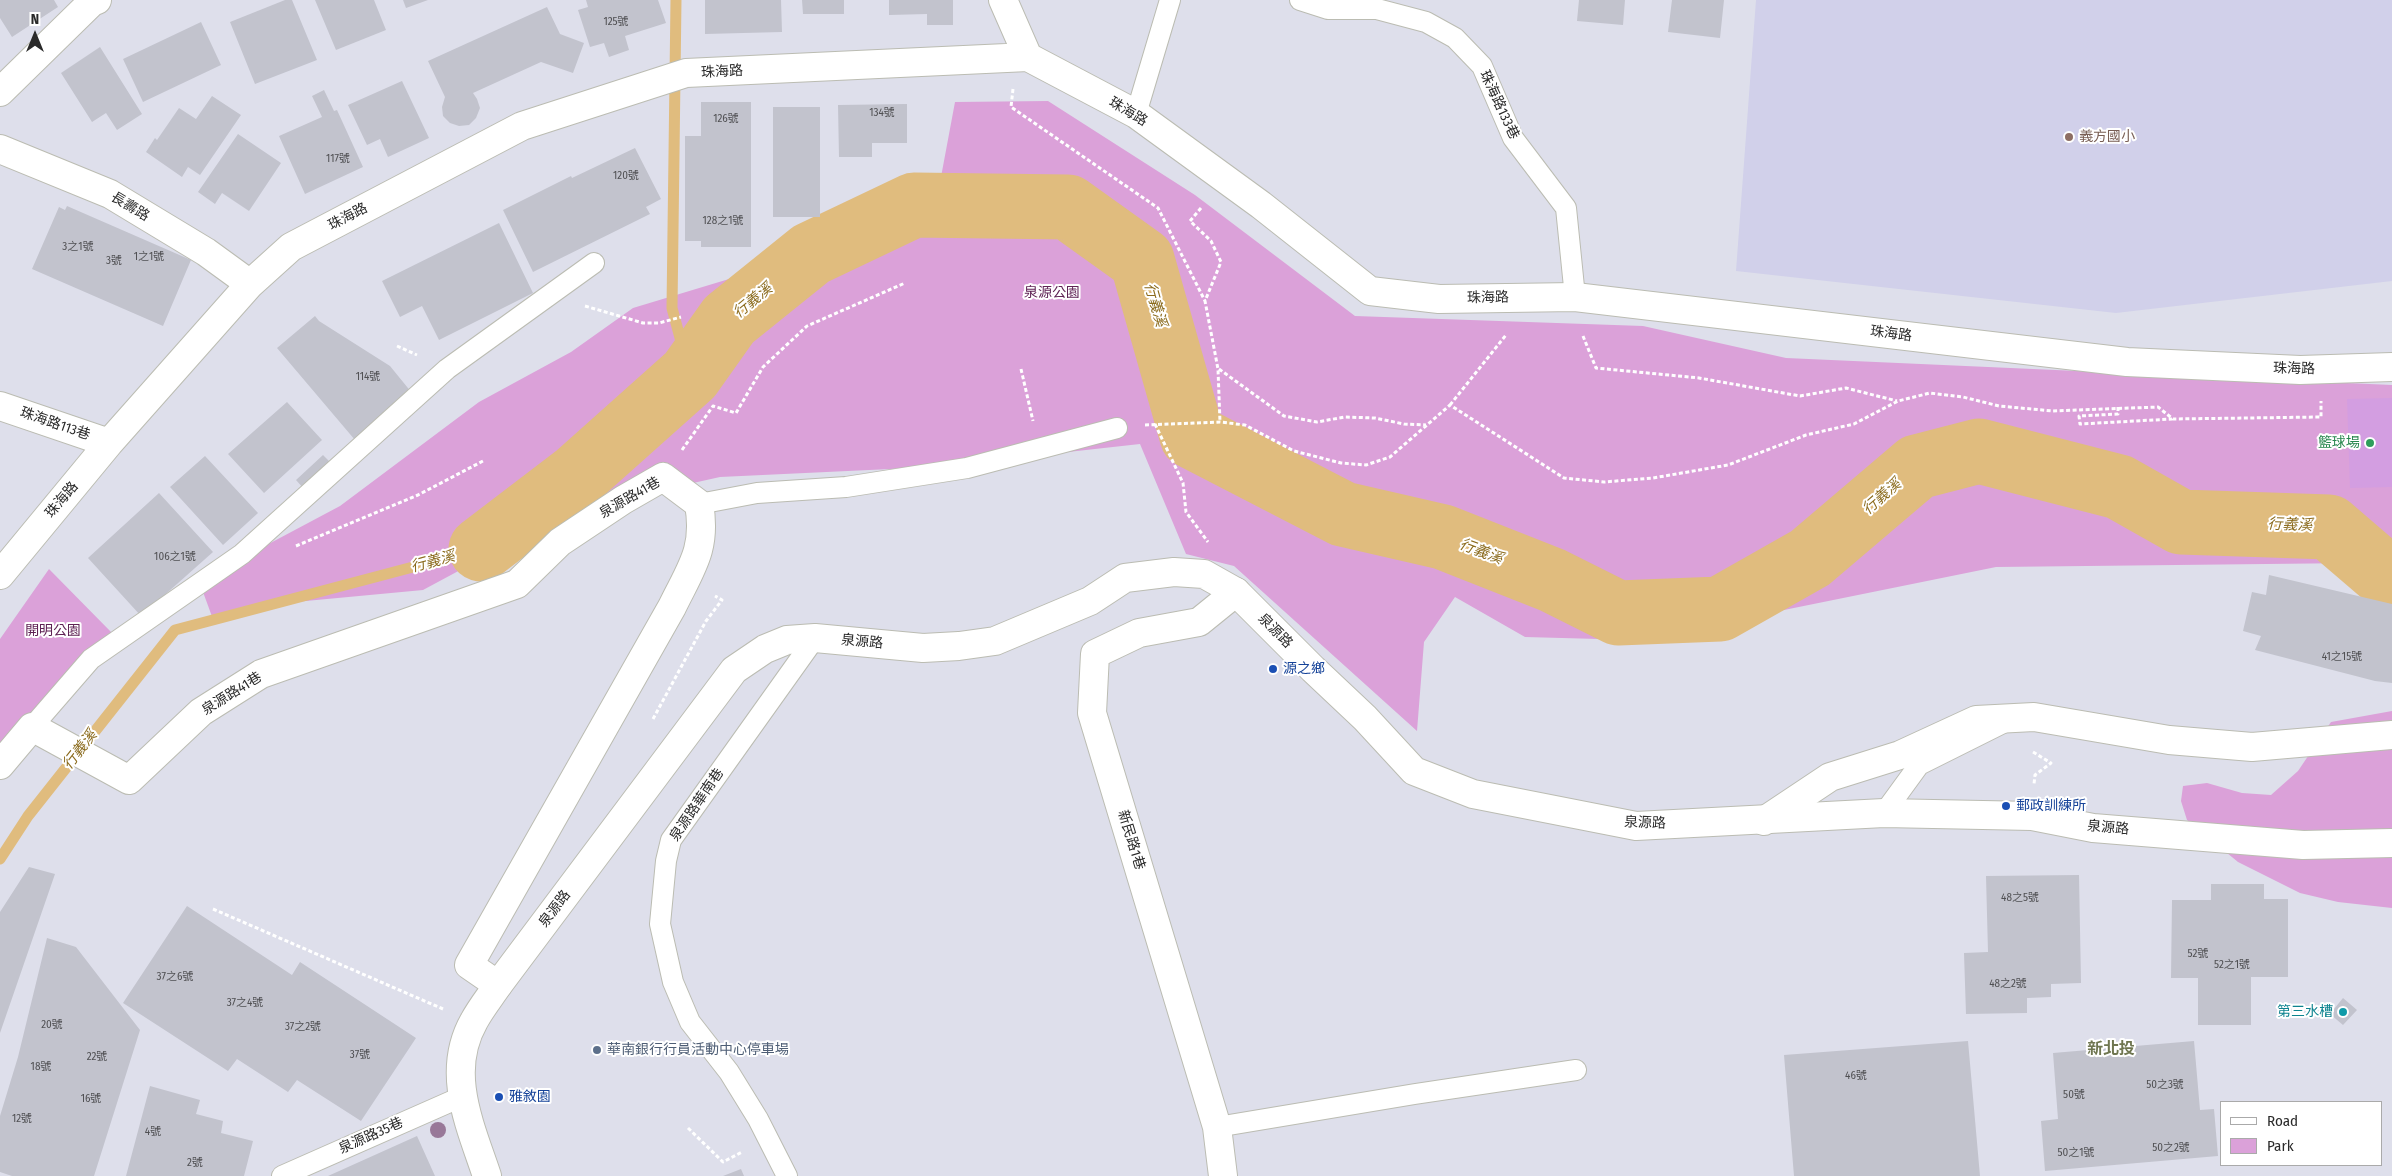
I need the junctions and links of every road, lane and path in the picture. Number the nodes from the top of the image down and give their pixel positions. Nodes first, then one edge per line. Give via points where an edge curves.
1 (1003, 0) edge
2 (1170, 0) edge
3 (1300, 0) edge
4 (94, 1) edge
5 (1028, 57) junction
6 (1013, 84) dead end
7 (0, 92) edge
8 (1136, 114) junction
9 (0, 149) edge
10 (1202, 208) dead end
11 (594, 263) dead end
12 (905, 283) dead end
13 (250, 284) junction
14 (550, 293) junction
15 (1575, 297) junction
16 (1205, 301) junction
17 (681, 317) dead end
18 (1506, 335) dead end
19 (1583, 336) dead end
20 (2392, 367) edge
21 (1021, 369) dead end
22 (1218, 369) junction
23 (2321, 396) dead end
24 (1898, 401) junction
25 (1450, 405) junction
26 (0, 406) edge
27 (2118, 407) junction
28 (2173, 419) junction
29 (1220, 422) junction
30 (1426, 425) junction
31 (1117, 428) dead end
32 (109, 443) junction
33 (1040, 449) junction
34 (484, 461) dead end
35 (663, 477) junction
36 (699, 504) junction
37 (295, 547) dead end
38 (1204, 574) junction
39 (0, 575) edge
40 (1236, 592) junction
41 (815, 638) junction
42 (2013, 718) junction
43 (37, 729) junction
44 (2392, 735) edge
45 (2034, 747) dead end
46 (0, 765) edge
47 (1884, 813) junction
48 (2032, 816) junction
49 (1764, 821) junction
50 (2392, 844) edge
51 (212, 909) dead end
52 (498, 985) junction
53 (474, 1022) junction
54 (1576, 1070) dead end
55 (461, 1097) junction
56 (1217, 1127) junction
57 (688, 1128) dead end
58 (723, 1162) dead end
59 (282, 1176) edge
60 (486, 1176) edge
61 (787, 1176) edge
62 (1223, 1176) edge

1 - 5 street
2 - 8 lane
3 - 15 lane, 珠海路133巷 via 1328,9 1377,9 1426,22 1456,38 1482,66 1513,138 1566,208
4 - 7 street
5 - 8 street, 珠海路
5 - 13 street, 珠海路 via 686,73 522,126 291,247
6 - 16 path via 1011,106 1158,208
8 - 15 street, 珠海路 via 1261,205 1370,291 1439,299
9 - 13 street, 長壽路 via 110,194 206,252
10 - 16 path via 1190,221 1211,241 1221,262
11 - 14 lane
12 - 35 path via 807,326 763,368 736,413 713,406
13 - 32 street, 珠海路
14 - 17 path via 642,323 659,324
14 - 43 lane via 447,369 242,554 91,659
15 - 20 street, 珠海路 via 2127,362 2300,370
16 - 22 path
18 - 25 path
19 - 24 path via 1596,368 1699,378 1800,396 1846,388
21 - 33 path
22 - 29 path
22 - 30 path via 1284,416 1317,422 1345,417
23 - 28 path via 2321,418
24 - 25 path via 1854,424 1806,435 1728,465 1653,478 1604,482 1564,478
24 - 27 path via 1930,393 1999,406 2053,411
25 - 30 path
26 - 32 street, 珠海路113巷
27 - 28 path via 2158,407
27 - 28 path via 2118,414 2079,416 2080,424
29 - 30 path via 1245,425 1294,451 1341,463 1366,465 1390,457
29 - 38 path via 1155,424 1183,483 1186,512 1208,540
31 - 33 lane
32 - 39 street, 珠海路
33 - 36 lane via 958,470 846,487 757,493
34 - 37 path via 418,495
35 - 36 street, 泉源路41巷
35 - 43 street, 泉源路41巷 via 560,542 517,584 261,674 201,712 129,780
36 - 52 street via 703,526 700,550 672,607 469,965
38 - 40 street, 泉源路
38 - 41 street, 泉源路 via 1174,572 1125,578 1090,601 995,641 923,648
40 - 49 street, 泉源路 via 1366,718 1414,771 1473,794 1636,826
40 - 56 street, 新民路1巷 via 1199,622 1139,633 1095,654 1092,713
41 - 52 street, 泉源路 via 787,640 734,670
41 - 61 lane, 泉源路華南巷 via 671,840 660,924 673,982 690,1022 729,1072
42 - 44 street via 2034,717 2169,740 2252,747
42 - 47 lane via 1919,765
42 - 49 street via 1976,720 1900,755 1830,777
43 - 46 street
45 - 48 path via 2032,752 2051,763 2035,775
47 - 48 street, 泉源路
47 - 49 street, 泉源路
48 - 50 street, 泉源路 via 2093,828 2303,845
51 - 53 path
52 - 53 street, 泉源路
53 - 55 street, 泉源路 via 462,1054
54 - 56 lane
55 - 59 lane, 泉源路35巷
55 - 60 street, 泉源路
56 - 62 street, 新民路1巷
57 - 58 path

